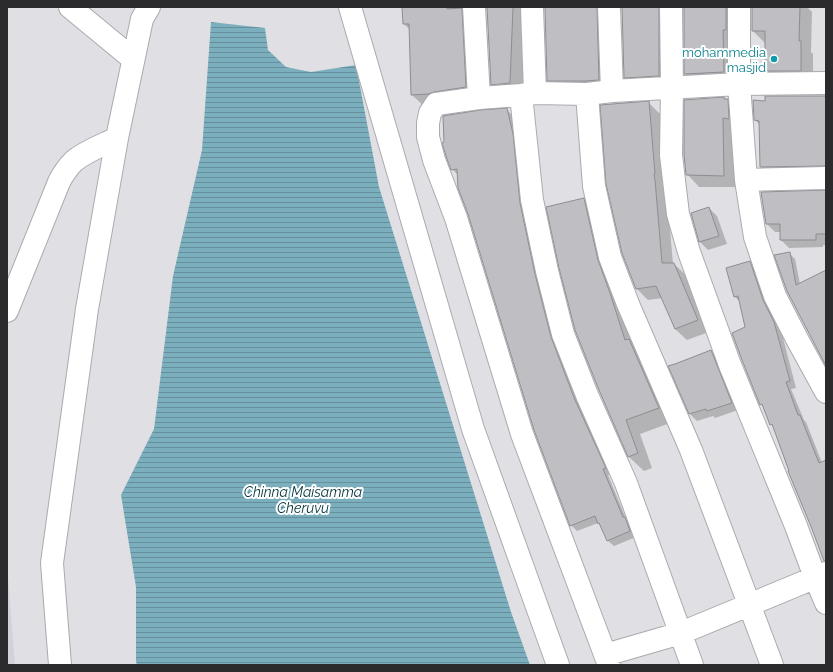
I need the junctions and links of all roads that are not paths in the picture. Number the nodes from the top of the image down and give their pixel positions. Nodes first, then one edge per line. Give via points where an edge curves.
1 (70, 7) edge
2 (149, 7) edge
3 (350, 7) edge
4 (474, 7) edge
5 (532, 7) edge
6 (609, 7) edge
7 (671, 7) edge
8 (739, 7) edge
9 (133, 59) junction
10 (826, 83) edge
11 (739, 84) junction
12 (672, 88) junction
13 (612, 91) junction
14 (528, 94) junction
15 (588, 94) junction
16 (479, 98) junction
17 (117, 138) junction
18 (826, 178) edge
19 (746, 180) junction
20 (7, 311) edge
21 (826, 392) edge
22 (821, 575) edge
23 (826, 603) edge
24 (749, 604) junction
25 (681, 633) junction
26 (607, 660) edge
27 (60, 665) edge
28 (558, 665) edge
29 (692, 665) edge
30 (772, 665) edge

1 - 9 street
2 - 9 street via 142,19
3 - 28 street via 473,428
4 - 16 street
5 - 14 street
6 - 13 street
7 - 12 street
8 - 11 street
9 - 17 street
10 - 11 street
11 - 12 street
11 - 19 street
12 - 13 street
12 - 22 street via 671,155 678,214 689,252 730,365 796,526
13 - 15 street
14 - 15 street
14 - 16 street
14 - 25 street via 532,200 563,334 626,483
15 - 24 street via 594,186 610,257 691,450
16 - 26 street via 436,104 430,113 428,137 456,218 522,434
17 - 20 street via 86,153 74,161 65,172
17 - 27 street via 87,309 52,563
18 - 19 street
19 - 21 street via 756,237 775,296
22 - 23 street
22 - 24 street
24 - 25 street
24 - 30 street
25 - 26 street
25 - 29 street

